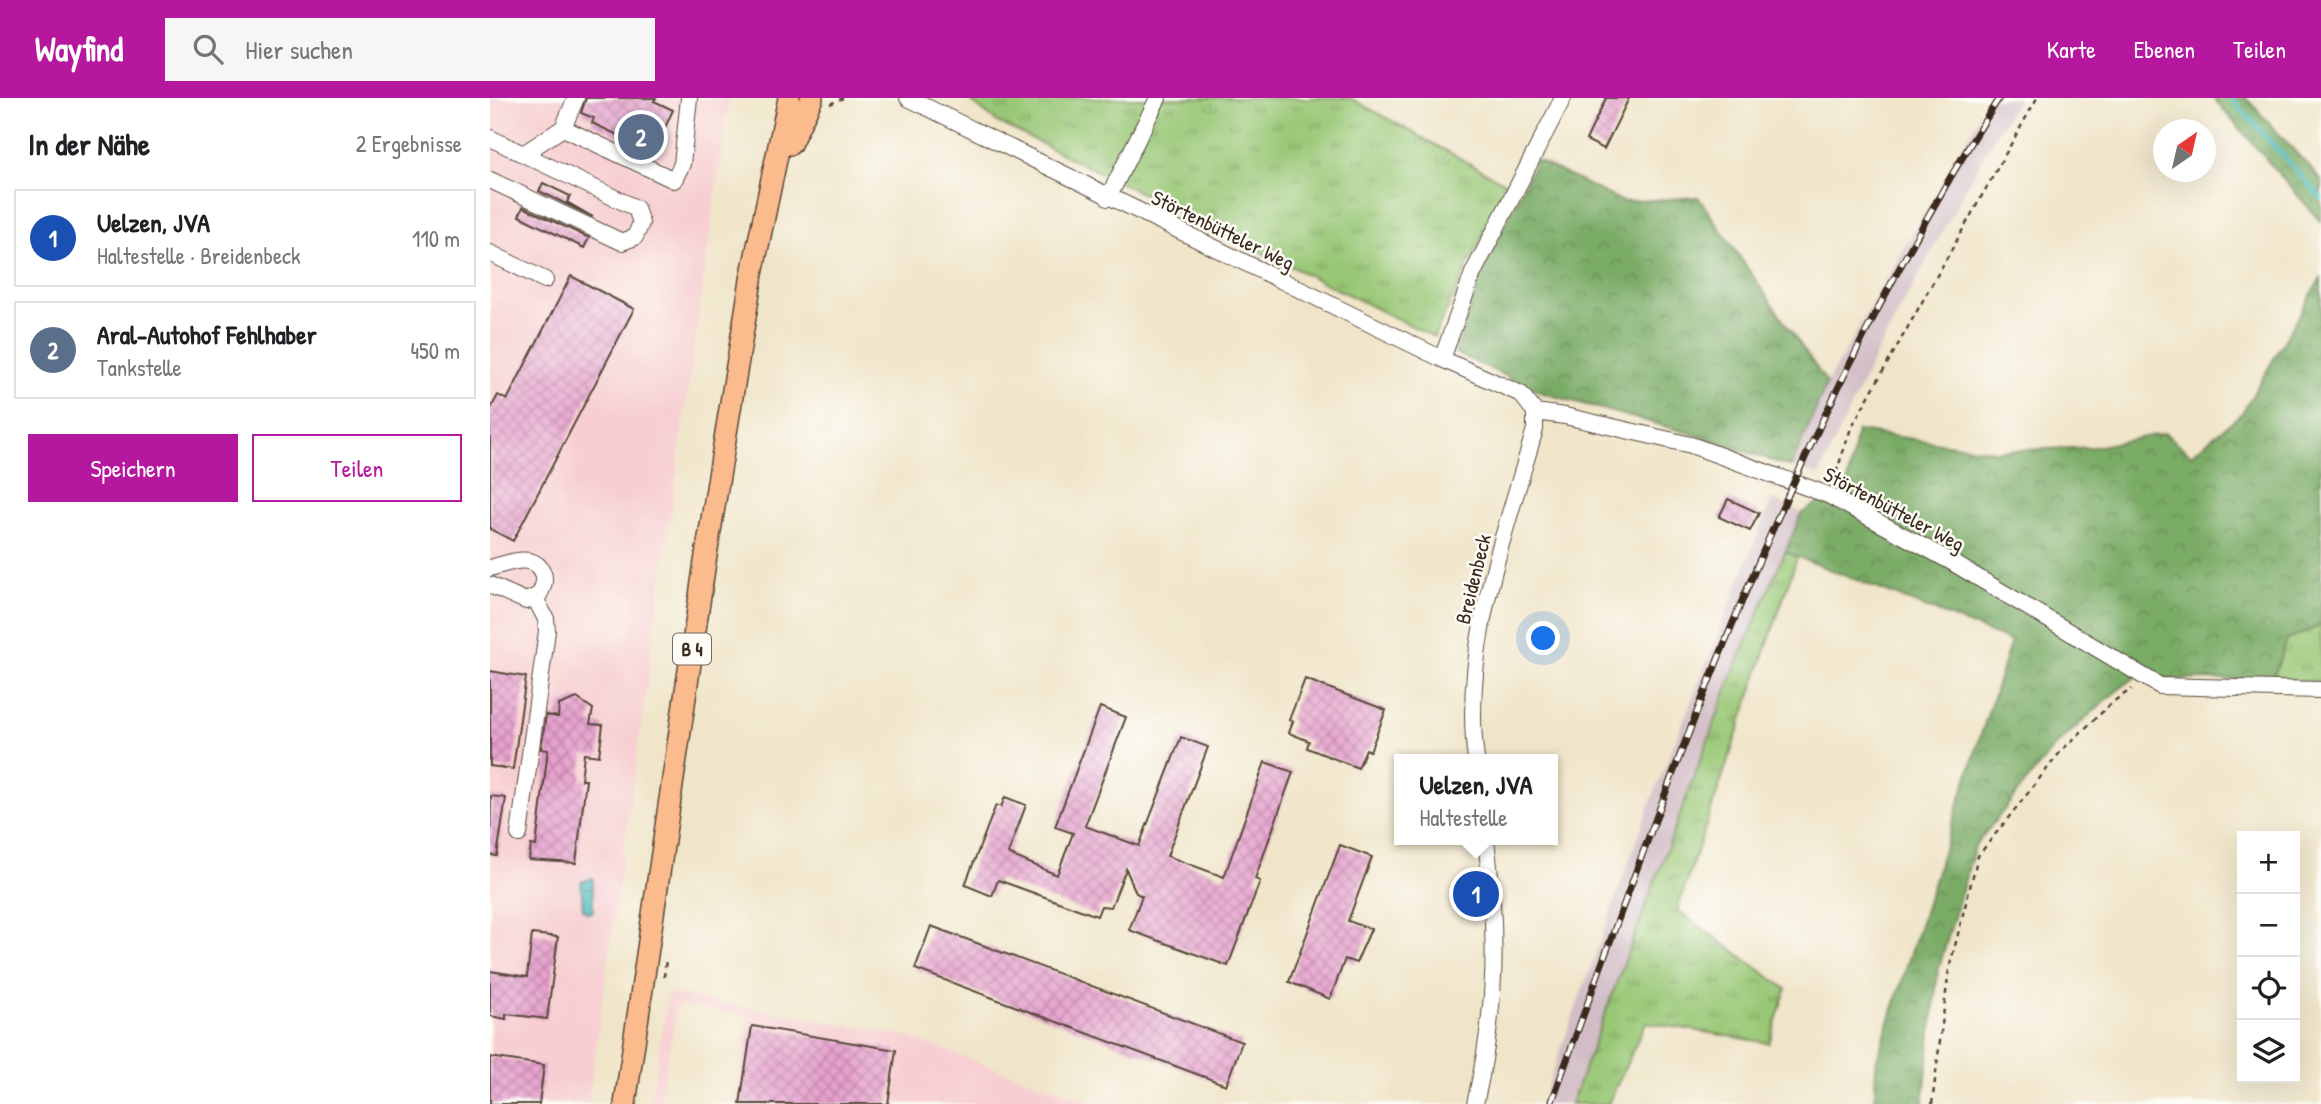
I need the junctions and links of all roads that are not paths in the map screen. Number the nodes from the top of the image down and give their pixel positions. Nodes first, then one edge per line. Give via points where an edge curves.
1 (576, 98) edge
2 (689, 98) edge
3 (789, 98) edge
4 (812, 98) edge
5 (908, 98) edge
6 (930, 98) edge
7 (1158, 98) edge
8 (1563, 98) edge
9 (563, 128) junction
10 (490, 138) edge
11 (986, 139) junction
12 (523, 154) junction
13 (490, 180) edge
14 (770, 195) junction
15 (1108, 198) junction
16 (491, 257) edge
17 (545, 280) dead end
18 (1441, 359) junction
19 (1535, 412) junction
20 (490, 568) edge
21 (490, 585) edge
22 (535, 598) junction
23 (2321, 690) edge
24 (1475, 754) edge
25 (519, 834) dead end
26 (1487, 845) edge
27 (625, 1104) edge
28 (1475, 1104) edge

1 - 9 street
2 - 9 street via 682,164 674,180
3 - 14 main road, B 4
4 - 14 main road, B 4
5 - 11 street, Störtenbütteler Weg
6 - 11 street, Störtenbütteler Weg
7 - 15 street
8 - 18 street via 1473,273
9 - 12 street
10 - 12 street
11 - 15 street, Störtenbütteler Weg
12 - 13 street via 636,208 641,223 635,237 622,242
14 - 27 main road, B 4 via 752,274 705,562
15 - 18 street, Störtenbütteler Weg
16 - 17 street
18 - 19 street, Störtenbütteler Weg via 1521,394
19 - 23 street, Störtenbütteler Weg via 1691,445 1828,495 1950,561 2160,686
19 - 24 street, Breidenbeck via 1535,429 1487,600 1477,653
20 - 22 street via 521,560 537,565 544,582
21 - 22 street via 522,601
22 - 25 street via 547,631
26 - 28 street via 1496,961 1493,1013

